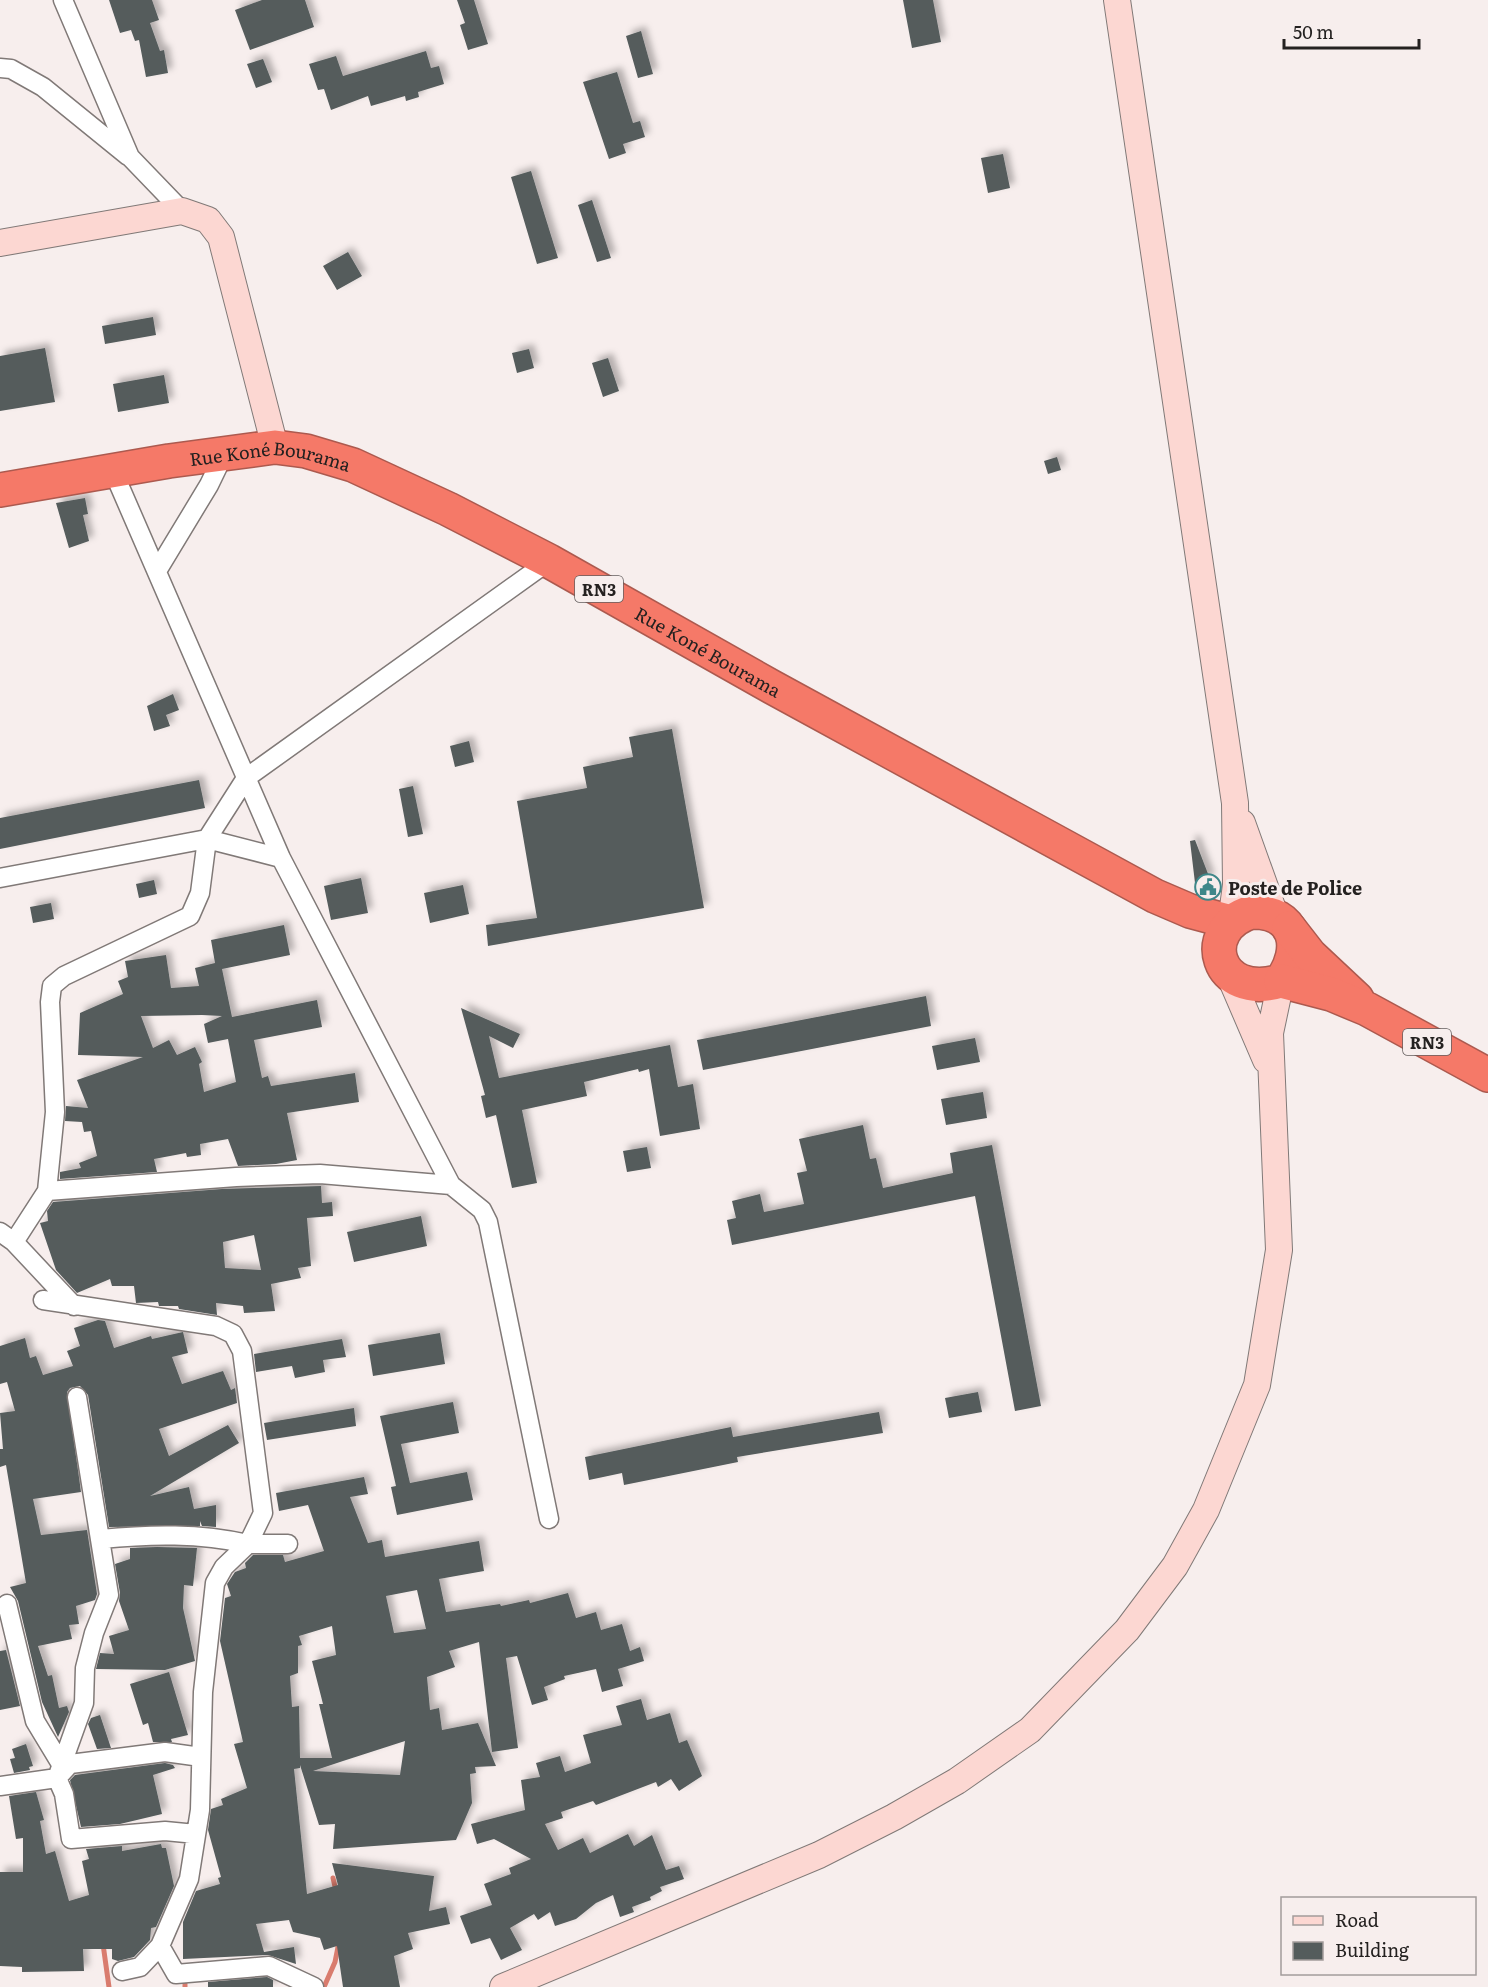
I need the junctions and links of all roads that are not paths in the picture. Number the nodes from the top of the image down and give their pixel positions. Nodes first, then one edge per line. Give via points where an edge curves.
1 (63, 0) edge
2 (1117, 0) edge
3 (0, 68) edge
4 (130, 157) junction
5 (182, 211) junction
6 (0, 243) edge
7 (275, 447) junction
8 (224, 454) junction
9 (113, 471) junction
10 (0, 490) edge
11 (549, 561) junction
12 (158, 571) junction
13 (246, 778) junction
14 (1235, 802) junction
15 (207, 839) junction
16 (281, 858) junction
17 (0, 878) edge
18 (1155, 896) junction
19 (1280, 919) junction
20 (1231, 922) junction
21 (1229, 974) junction
22 (1281, 981) junction
23 (1367, 1008) junction
24 (1270, 1069) junction
25 (1488, 1075) edge
26 (451, 1185) junction
27 (47, 1191) junction
28 (7, 1237) edge
29 (43, 1300) dead end
30 (74, 1306) junction
31 (77, 1397) dead end
32 (549, 1519) dead end
33 (101, 1539) junction
34 (248, 1544) junction
35 (288, 1544) dead end
36 (7, 1604) dead end
37 (201, 1757) junction
38 (59, 1771) junction
39 (0, 1786) edge
40 (196, 1834) junction
41 (160, 1946) junction
42 (122, 1971) dead end
43 (314, 1987) edge
44 (503, 1987) edge

1 - 4 street
2 - 14 main road
3 - 4 street via 11,69 44,87
4 - 5 street
5 - 6 main road
5 - 7 main road via 208,220 221,237
7 - 8 highway, Rue Koné Bourama / RN3
7 - 11 highway, Rue Koné Bourama / RN3 via 306,451 353,465 448,508
8 - 9 highway, Rue Koné Bourama / RN3
8 - 12 street
9 - 10 highway, Rue Koné Bourama / RN3
9 - 12 street
11 - 13 street
11 - 18 highway, Rue Koné Bourama / RN3
12 - 13 street
13 - 15 street
13 - 16 street
14 - 19 main road
14 - 20 main road via 1236,885
15 - 16 street
15 - 17 street
15 - 27 street via 200,893 190,916 64,976 52,986 55,1112
16 - 26 street
18 - 20 highway, Rue Koné Bourama / RN3
18 - 21 highway, Rue Koné Bourama / RN3 via 1200,938
19 - 20 highway via 1251,912
19 - 22 highway via 1293,936 1296,952
19 - 23 highway, RN3 via 1310,955
20 - 21 highway via 1222,934 1220,948
21 - 22 highway, RN3 via 1254,987
21 - 24 main road
22 - 23 highway, RN3
22 - 24 main road via 1269,1033
23 - 25 highway, RN3
24 - 44 main road via 1279,1250 1257,1385 1206,1510 1175,1566 1127,1630 1030,1730 957,1781 819,1855
26 - 27 street via 320,1174
26 - 32 street via 482,1210 488,1222
27 - 28 street
28 - 30 street
29 - 30 street
30 - 34 street via 216,1326 233,1334 242,1351 263,1513
31 - 33 street
33 - 34 street via 193,1536
33 - 38 street via 109,1595 85,1668 84,1702
34 - 35 street
34 - 37 street via 224,1567 215,1583 203,1692
36 - 38 street via 35,1721
37 - 38 street via 165,1752 70,1764
37 - 40 street
38 - 39 street
38 - 40 street via 71,1839 165,1831
40 - 41 street via 189,1879
41 - 42 street via 140,1967
41 - 43 street via 176,1974 269,1966

